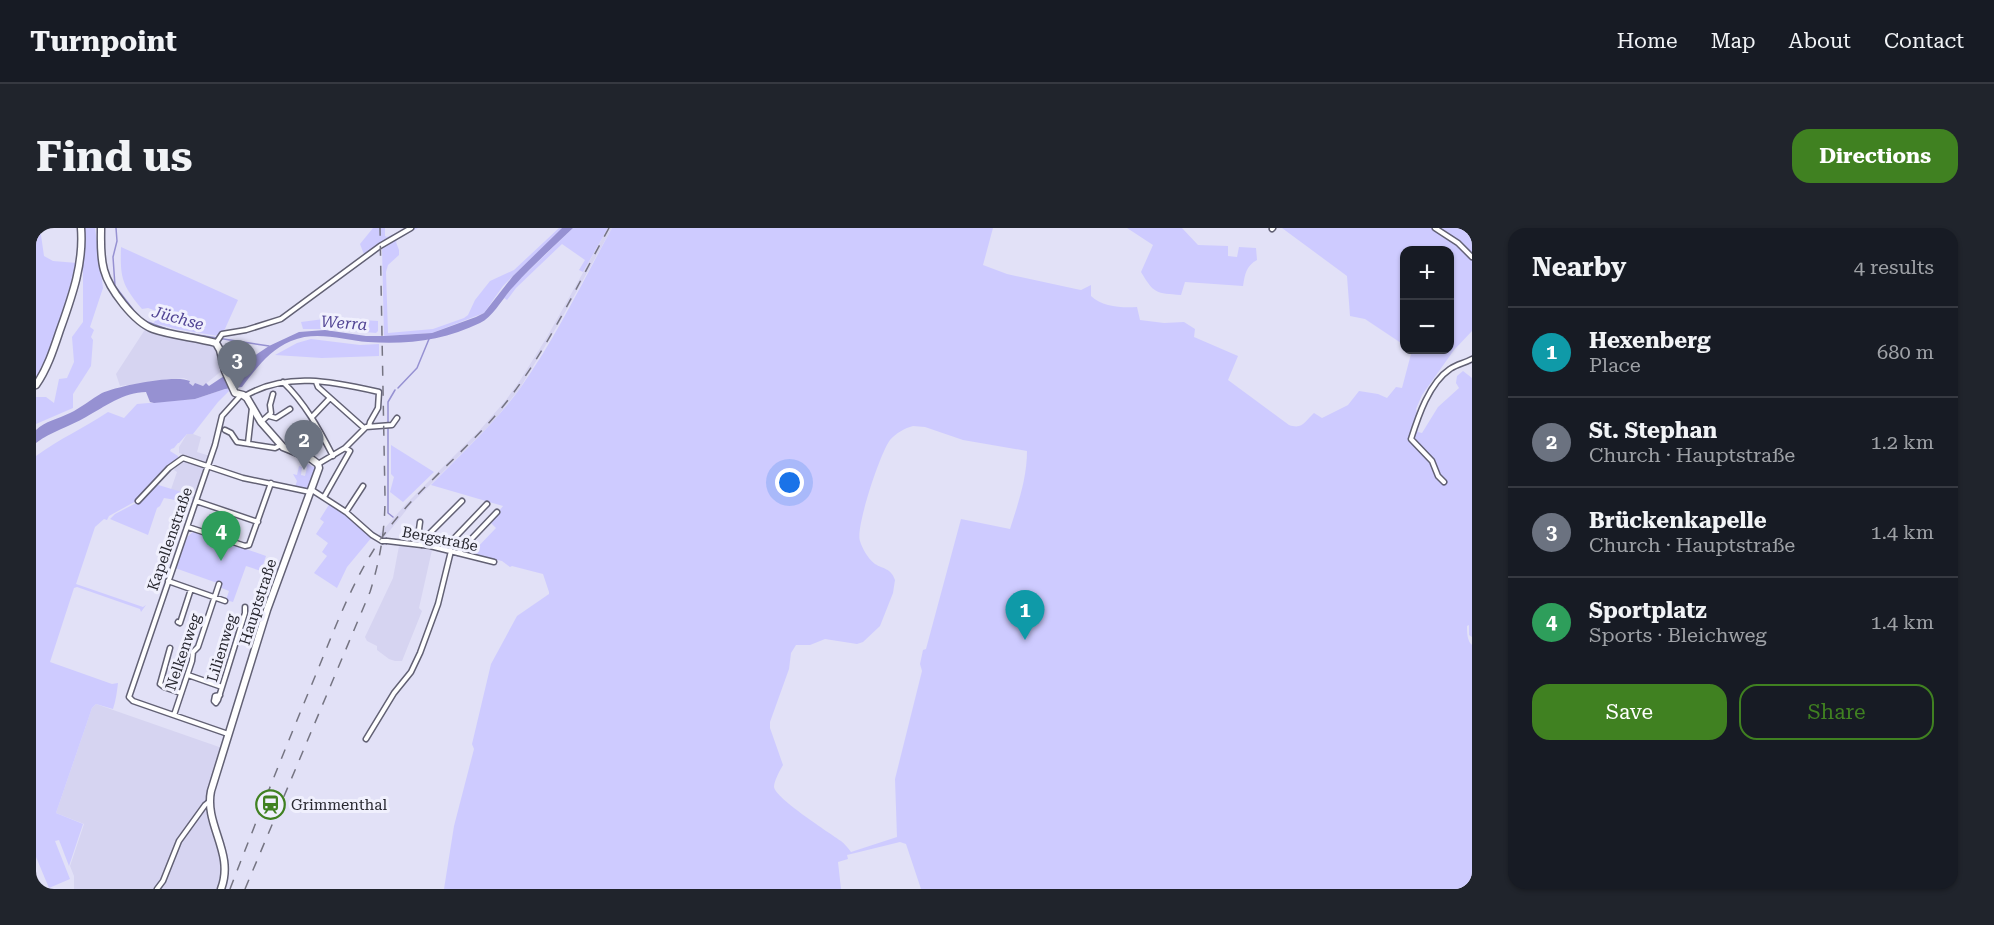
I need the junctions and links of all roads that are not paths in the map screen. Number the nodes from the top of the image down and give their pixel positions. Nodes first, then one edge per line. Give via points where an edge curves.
1 (81, 228) edge
2 (101, 228) edge
3 (411, 228) edge
4 (1435, 228) edge
5 (1472, 257) edge
6 (218, 340) junction
7 (1472, 360) edge
8 (283, 382) junction
9 (316, 382) junction
10 (36, 385) edge
11 (273, 394) dead end
12 (243, 395) junction
13 (330, 398) junction
14 (253, 407) junction
15 (276, 409) dead end
16 (290, 409) dead end
17 (270, 415) junction
18 (312, 418) junction
19 (397, 418) dead end
20 (261, 422) junction
21 (369, 426) junction
22 (364, 428) junction
23 (225, 430) dead end
24 (248, 443) junction
25 (281, 446) junction
26 (345, 448) junction
27 (333, 456) junction
28 (318, 464) junction
29 (208, 466) junction
30 (1444, 482) dead end
31 (271, 483) junction
32 (363, 486) dead end
33 (311, 491) junction
34 (324, 497) junction
35 (138, 501) dead end
36 (196, 501) junction
37 (462, 501) dead end
38 (487, 504) dead end
39 (346, 512) junction
40 (497, 512) dead end
41 (258, 522) junction
42 (420, 522) dead end
43 (187, 527) junction
44 (421, 543) junction
45 (444, 549) junction
46 (451, 551) junction
47 (458, 553) junction
48 (494, 562) dead end
49 (168, 582) junction
50 (219, 584) dead end
51 (191, 589) junction
52 (214, 597) junction
53 (225, 601) dead end
54 (245, 607) dead end
55 (178, 622) dead end
56 (170, 648) dead end
57 (188, 675) junction
58 (222, 687) junction
59 (181, 693) junction
60 (220, 695) dead end
61 (174, 715) junction
62 (228, 734) junction
63 (366, 739) dead end
64 (210, 801) junction
65 (157, 889) edge
66 (221, 889) edge

1 - 10 main road via 76,283 51,357
2 - 6 main road via 106,276 138,320 164,332
3 - 6 street via 281,320 225,333
4 - 5 street
6 - 12 main road via 226,374 234,391
7 - 30 street via 1440,378 1418,415 1411,439 1432,461
8 - 9 street
8 - 12 street via 263,385
8 - 18 street
9 - 13 street
9 - 21 street via 379,392 378,408
11 - 17 street
12 - 14 main road
12 - 29 street, Kapellenstraße via 222,416
13 - 18 street
13 - 22 street
14 - 20 main road
14 - 24 street
15 - 17 street
16 - 17 street via 276,418
17 - 20 street
18 - 27 street
19 - 21 street via 392,425
20 - 25 main road
21 - 22 street
22 - 26 street
23 - 24 street via 237,442
24 - 25 street
25 - 28 main road
26 - 27 street
26 - 34 street via 350,451
27 - 28 street
28 - 33 main road, Hauptstraße
29 - 31 street
29 - 35 street via 180,459
29 - 36 street, Kapellenstraße
31 - 33 street
31 - 41 street
32 - 39 street
33 - 34 street
33 - 62 main road, Hauptstraße via 274,589
34 - 39 street
36 - 41 street
36 - 43 street, Kapellenstraße
37 - 44 street
38 - 45 street
39 - 44 street, Bergstraße via 376,538
40 - 47 street
41 - 43 street via 251,544 245,546
42 - 44 street
43 - 49 street, Kapellenstraße
44 - 45 street, Bergstraße
45 - 46 street, Bergstraße
46 - 47 street, Bergstraße
46 - 63 street via 438,604 418,659
47 - 48 street, Bergstraße
49 - 51 street, Nelkenweg
49 - 61 street, Kapellenstraße via 129,697
50 - 52 street, Nelkenweg
51 - 52 street, Nelkenweg
51 - 55 street
52 - 53 street, Nelkenweg
52 - 57 street, Nelkenweg
54 - 58 street, Lilienweg
56 - 59 street via 159,682
57 - 58 street
57 - 59 street, Nelkenweg
58 - 60 street, Lilienweg
59 - 61 street, Nelkenweg
61 - 62 street
62 - 64 main road, Hauptstraße
64 - 65 street via 179,841
64 - 66 main road, Hauptstraße via 226,863

